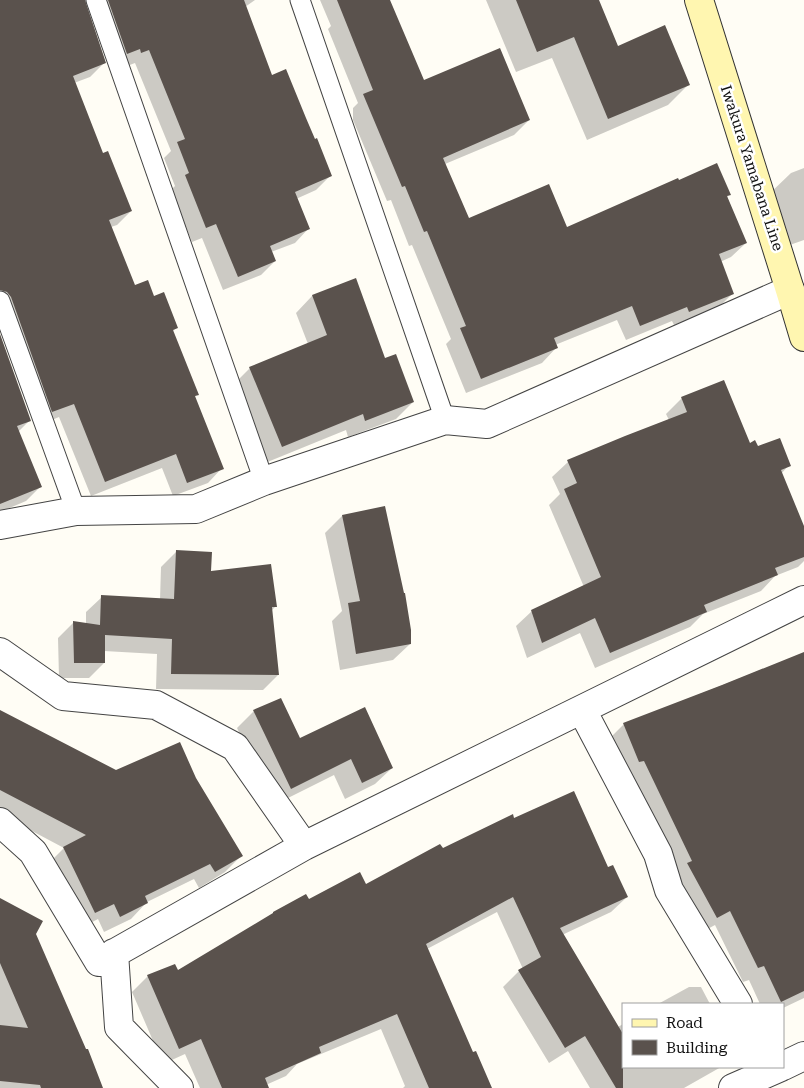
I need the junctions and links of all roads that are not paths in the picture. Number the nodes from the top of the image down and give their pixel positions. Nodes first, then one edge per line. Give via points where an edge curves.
1 (96, 0) edge
2 (300, 0) edge
3 (699, 0) edge
4 (790, 290) junction
5 (0, 300) edge
6 (804, 337) edge
7 (445, 420) junction
8 (264, 481) junction
9 (76, 512) junction
10 (0, 525) edge
11 (804, 600) edge
12 (0, 652) edge
13 (582, 710) junction
14 (0, 822) edge
15 (304, 846) junction
16 (114, 953) junction
17 (737, 1003) edge
18 (804, 1056) edge
19 (784, 1065) edge
20 (777, 1068) edge
21 (179, 1088) edge
22 (733, 1088) edge

1 - 8 lane
2 - 7 lane
3 - 4 main road, Iwakura Yamabana Line
4 - 6 main road, Iwakura Yamabana Line
4 - 7 street via 487,424
5 - 9 lane
7 - 8 street
8 - 9 street via 196,509
9 - 10 street
11 - 13 street
12 - 15 street via 63,696 156,705 235,747
13 - 15 street
13 - 17 street via 658,854 669,890
14 - 16 street via 33,852 99,962
15 - 16 street
16 - 21 street via 118,1027
18 - 19 street
20 - 22 street

